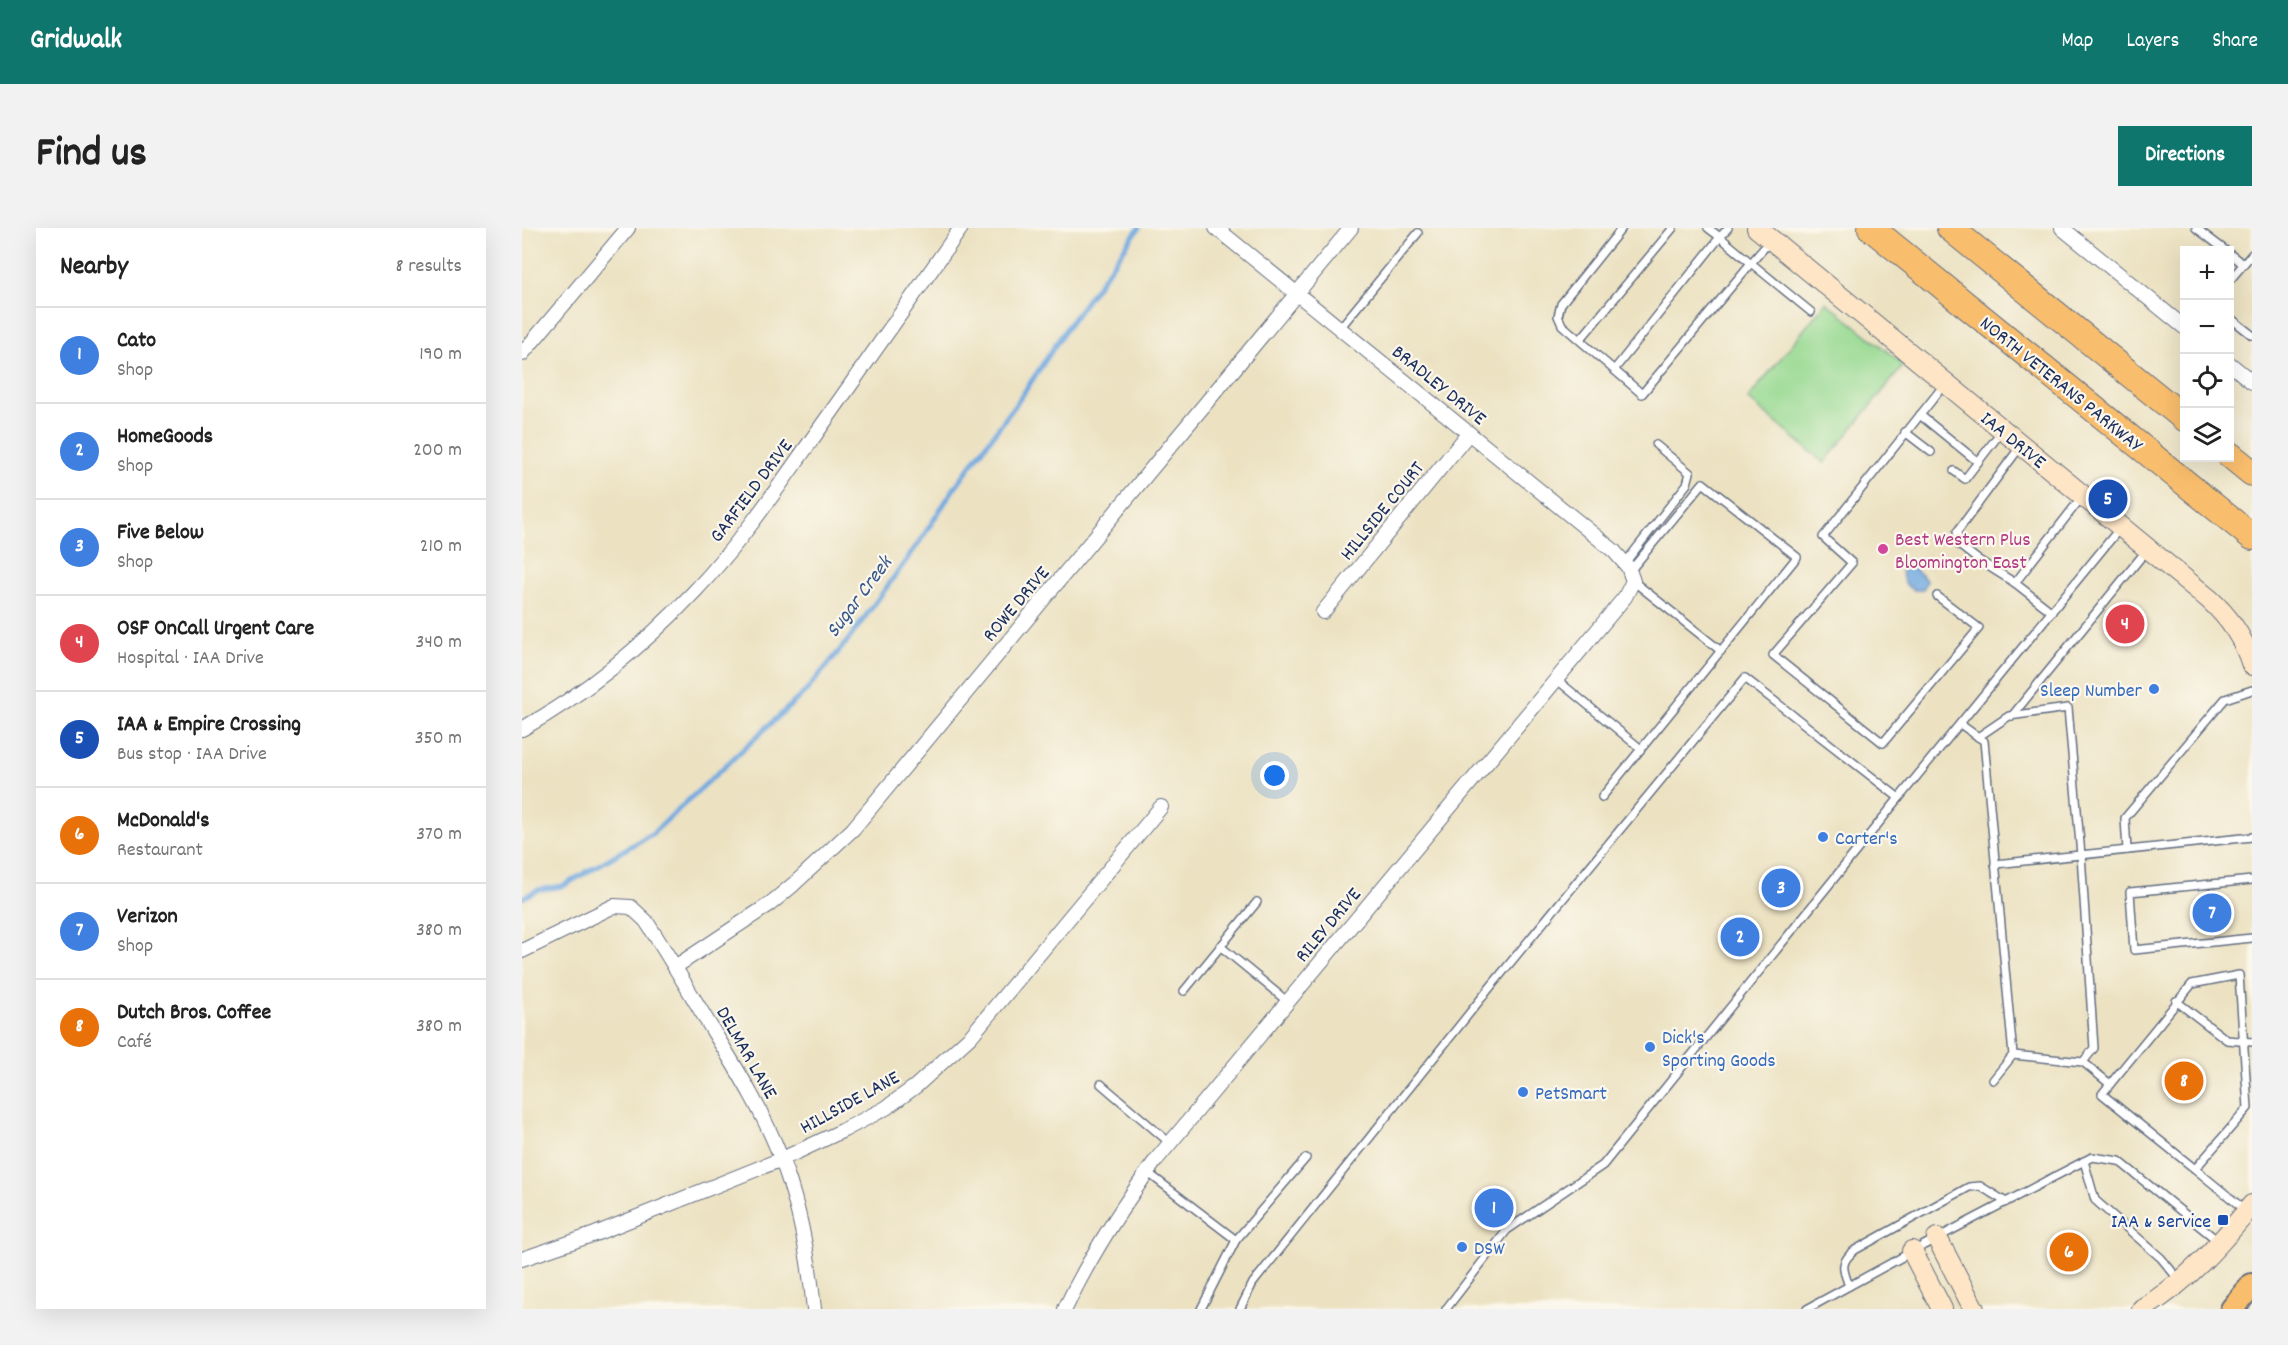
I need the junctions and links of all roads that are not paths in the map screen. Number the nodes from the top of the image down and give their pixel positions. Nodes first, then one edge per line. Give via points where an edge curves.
1 (628, 228) edge
2 (961, 228) edge
3 (1216, 228) edge
4 (1351, 228) edge
5 (1622, 228) edge
6 (1673, 228) edge
7 (1708, 228) edge
8 (1728, 228) edge
9 (1871, 228) edge
10 (1950, 228) edge
11 (2062, 228) edge
12 (2196, 228) edge
13 (1418, 233) dead end
14 (1765, 234) edge
15 (1720, 237) junction
16 (2220, 246) edge
17 (2252, 254) edge
18 (2234, 258) edge
19 (1751, 263) junction
20 (2243, 264) junction
21 (2234, 274) edge
22 (1297, 293) junction
23 (1810, 312) dead end
24 (2234, 320) dead end
25 (2180, 324) edge
26 (1340, 328) junction
27 (2252, 335) edge
28 (1580, 340) junction
29 (522, 354) edge
30 (2234, 368) edge
31 (1614, 370) junction
32 (2252, 381) edge
33 (1945, 383) junction
34 (1920, 415) junction
35 (2180, 415) edge
36 (2003, 430) junction
37 (1905, 432) junction
38 (1469, 433) junction
39 (1656, 445) dead end
40 (2021, 445) junction
41 (1931, 452) dead end
42 (2234, 459) edge
43 (1978, 462) junction
44 (1954, 471) dead end
45 (2252, 473) edge
46 (2083, 496) junction
47 (2121, 528) junction
48 (2252, 537) edge
49 (2147, 549) junction
50 (1630, 573) junction
51 (2015, 583) junction
52 (1937, 596) dead end
53 (1323, 612) dead end
54 (2052, 612) junction
55 (1721, 651) junction
56 (2252, 665) edge
57 (1556, 679) junction
58 (2252, 690) edge
59 (2012, 716) junction
60 (1960, 724) junction
61 (522, 729) edge
62 (1977, 737) junction
63 (1641, 749) junction
64 (1602, 797) dead end
65 (1899, 798) junction
66 (1161, 807) dead end
67 (2252, 837) edge
68 (2127, 850) junction
69 (2081, 855) junction
70 (1995, 864) junction
71 (2252, 880) edge
72 (1257, 902) dead end
73 (2252, 938) edge
74 (1220, 946) junction
75 (522, 951) edge
76 (675, 967) junction
77 (1184, 991) dead end
78 (2176, 1001) junction
79 (1288, 1002) junction
80 (2248, 1042) edge
81 (2013, 1055) junction
82 (2083, 1062) junction
83 (1994, 1080) dead end
84 (2110, 1083) junction
85 (1101, 1084) dead end
86 (1170, 1143) junction
87 (1306, 1158) dead end
88 (782, 1159) junction
89 (2084, 1161) junction
90 (2195, 1169) junction
91 (1147, 1172) junction
92 (2006, 1202) junction
93 (2249, 1208) edge
94 (1937, 1238) junction
95 (1236, 1240) junction
96 (2220, 1242) junction
97 (1912, 1251) junction
98 (522, 1259) edge
99 (2181, 1282) junction
100 (2252, 1285) edge
101 (1849, 1286) junction
102 (814, 1309) edge
103 (1065, 1309) edge
104 (1201, 1309) edge
105 (1240, 1309) edge
106 (1446, 1309) edge
107 (1807, 1309) edge
108 (1942, 1309) edge
109 (1974, 1309) edge
110 (2142, 1309) edge
111 (2232, 1309) edge

1 - 29 street
2 - 61 street, GARFIELD DRIVE via 743,535 697,589 615,665
3 - 22 street, BRADLEY DRIVE
4 - 22 street, ROWE DRIVE
5 - 28 lane via 1561,304 1558,316 1562,325
6 - 28 lane
7 - 15 lane
8 - 15 lane
9 - 48 highway, NORTH VETERANS PARKWAY
10 - 35 highway
11 - 25 street
12 - 16 lane
13 - 26 lane
14 - 19 lane
14 - 33 street, IAA DRIVE
15 - 19 lane
15 - 31 lane
17 - 20 lane
18 - 20 lane
19 - 23 lane
19 - 31 lane via 1642,394
20 - 21 lane
22 - 26 street, BRADLEY DRIVE
22 - 76 street, ROWE DRIVE via 854,829 770,904
24 - 27 lane
26 - 38 street, BRADLEY DRIVE
28 - 31 lane
30 - 32 street
33 - 34 lane
33 - 36 street, IAA DRIVE
34 - 37 lane
34 - 43 lane
36 - 40 street, IAA DRIVE
36 - 43 lane
37 - 41 lane
37 - 52 lane via 1822,537 1852,563 1773,655 1883,743 1979,628
38 - 50 street, BRADLEY DRIVE via 1614,551
38 - 53 street, HILLSIDE COURT
39 - 50 lane via 1690,473 1687,484
40 - 46 street, IAA DRIVE
40 - 51 lane via 1956,537 1959,545
42 - 45 highway
43 - 44 lane via 1965,479
46 - 47 street, IAA DRIVE
46 - 51 lane
47 - 49 street, IAA DRIVE
47 - 54 lane
49 - 56 street, IAA DRIVE via 2230,621
49 - 59 lane
50 - 55 lane
50 - 55 lane via 1703,483 1797,557
50 - 57 street, RILEY DRIVE via 1625,597
51 - 54 lane
54 - 60 lane
55 - 63 lane
57 - 63 lane
57 - 79 street, RILEY DRIVE
58 - 68 lane via 2225,699 2125,818
59 - 62 lane
59 - 69 lane via 2068,708
60 - 62 lane
60 - 65 lane
62 - 70 lane via 1984,741
63 - 64 lane
65 - 105 lane via 1745,678 1253,1283
65 - 106 lane via 1603,1166 1507,1230
66 - 88 street, HILLSIDE LANE via 971,1036 947,1059 886,1108
67 - 68 lane
68 - 69 lane
69 - 70 lane
69 - 82 lane via 2094,1048
70 - 81 lane
71 - 73 lane via 2130,892 2134,950
72 - 74 lane
74 - 77 lane
74 - 79 lane
75 - 76 street, DELMAR LANE via 614,906 626,905 646,921
76 - 88 street, DELMAR LANE via 762,1114
78 - 80 lane via 2227,1040
78 - 80 lane via 2192,984 2239,975
78 - 84 lane
79 - 86 street, RILEY DRIVE
80 - 90 lane via 2248,1108
81 - 82 lane
81 - 83 lane
82 - 84 lane
84 - 90 lane via 2102,1094
85 - 86 lane
86 - 91 street, RILEY DRIVE
87 - 95 lane
88 - 98 street, HILLSIDE LANE
88 - 102 street, DELMAR LANE via 810,1269
89 - 92 lane
89 - 96 lane via 2092,1157 2119,1161
89 - 99 lane via 2095,1200 2161,1258
90 - 93 lane
91 - 95 lane
91 - 103 street, RILEY DRIVE via 1103,1237
92 - 94 lane
92 - 101 lane via 1980,1186 1969,1187 1846,1257 1843,1268
93 - 96 street
94 - 97 lane
94 - 109 street
95 - 104 lane
96 - 99 street
97 - 101 lane
97 - 108 street
99 - 110 street
100 - 111 main road
101 - 107 lane

